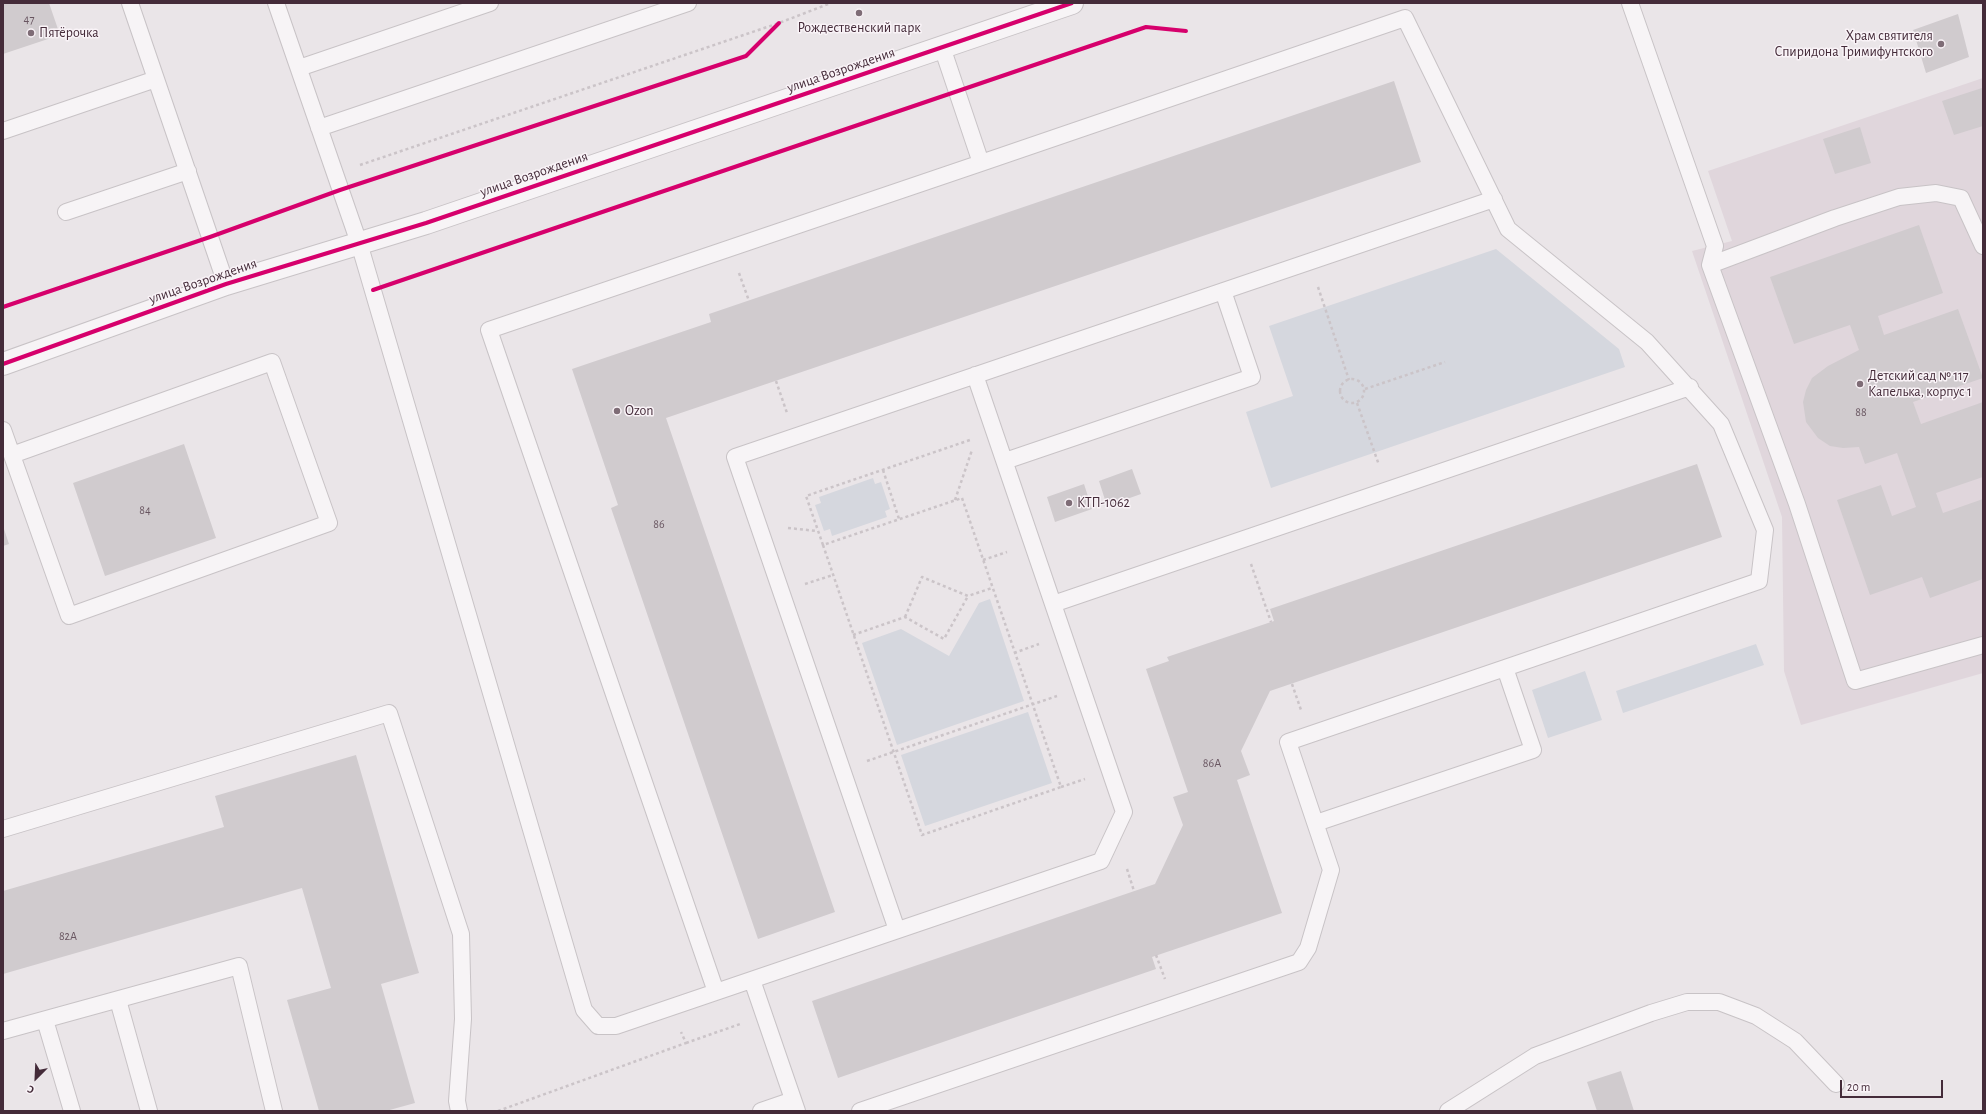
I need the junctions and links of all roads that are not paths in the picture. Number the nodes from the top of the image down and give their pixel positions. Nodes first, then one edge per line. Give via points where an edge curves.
1 (130, 3) edge
2 (276, 3) edge
3 (490, 3) edge
4 (688, 3) edge
5 (1072, 3) edge
6 (1630, 3) edge
7 (942, 47) junction
8 (299, 68) junction
9 (156, 79) junction
10 (319, 128) junction
11 (3, 131) edge
12 (981, 163) junction
13 (188, 171) junction
14 (1494, 199) junction
15 (66, 212) dead end
16 (359, 243) junction
17 (1983, 246) edge
18 (1710, 265) junction
19 (226, 284) junction
20 (1223, 291) junction
21 (3, 364) edge
22 (975, 375) junction
23 (1690, 387) junction
24 (3, 430) edge
25 (12, 455) junction
26 (1005, 461) junction
27 (1053, 604) junction
28 (1983, 645) edge
29 (1505, 668) junction
30 (1316, 823) junction
31 (3, 829) edge
32 (897, 930) junction
33 (752, 980) junction
34 (716, 992) junction
35 (118, 1000) junction
36 (45, 1020) junction
37 (3, 1031) edge
38 (1836, 1084) dead end
39 (795, 1106) edge
40 (72, 1111) edge
41 (149, 1111) edge
42 (274, 1111) edge
43 (459, 1111) edge
44 (761, 1111) edge
45 (860, 1111) edge
46 (1448, 1111) edge

1 - 9 lane
2 - 8 lane
3 - 8 lane
4 - 10 lane
5 - 7 street, улица Возрождения
6 - 18 lane via 1715,246
7 - 12 lane
7 - 16 street, улица Возрождения
8 - 10 lane
9 - 11 lane
9 - 13 lane
10 - 16 lane
12 - 14 lane via 1406,18
12 - 34 lane via 490,330
13 - 15 lane
13 - 19 lane
14 - 20 lane
14 - 23 lane via 1508,229 1647,342
16 - 19 street, улица Возрождения
16 - 34 lane via 584,1010 598,1026 616,1026
17 - 18 lane via 1961,198 1936,193 1899,197
18 - 28 lane via 1797,504 1855,681
19 - 21 street, улица Возрождения
20 - 22 lane
20 - 26 lane via 1252,377
22 - 26 lane
22 - 32 lane via 736,457
23 - 27 lane
23 - 29 lane via 1721,424 1765,530 1759,581
24 - 25 lane
25 - 25 lane via 69,616 329,523 272,362
26 - 27 lane
27 - 32 lane via 1124,812 1101,861
29 - 30 lane via 1288,742
29 - 30 lane via 1533,750
30 - 45 lane via 1331,870 1308,948 1299,962
31 - 43 lane via 389,713 461,934 463,1019 457,1101
32 - 33 lane
33 - 34 lane
33 - 39 lane
35 - 36 lane
35 - 41 lane
35 - 42 lane via 239,966
36 - 37 lane
36 - 40 lane
38 - 46 lane via 1795,1041 1756,1016 1720,1002 1687,1002 1534,1056
39 - 44 lane

